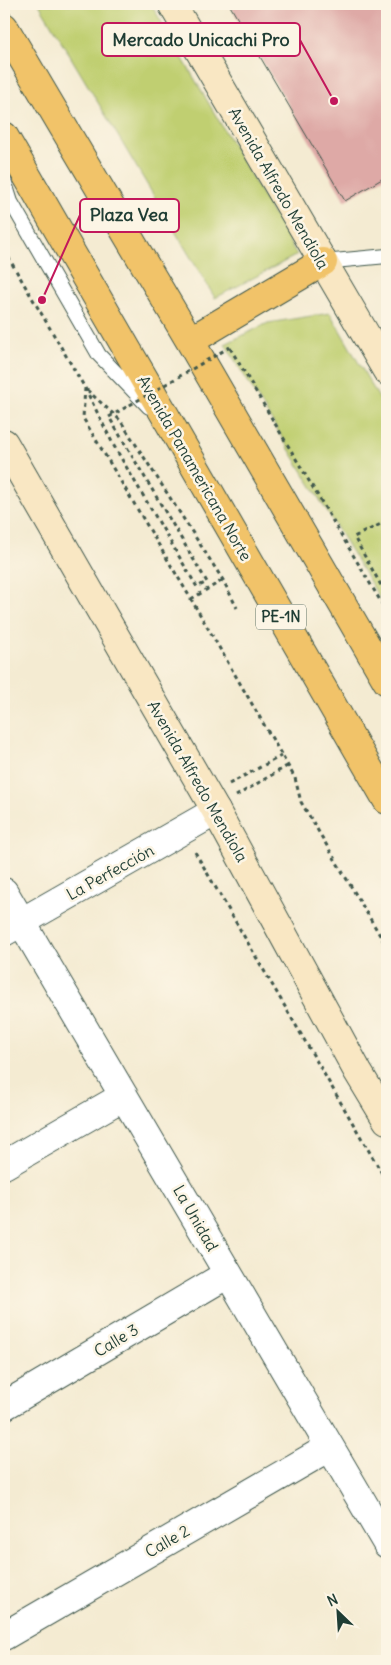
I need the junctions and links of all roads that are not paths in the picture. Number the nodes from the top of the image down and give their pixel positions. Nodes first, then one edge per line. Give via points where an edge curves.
1 (172, 4) edge
2 (4, 27) edge
3 (4, 136) edge
4 (4, 180) edge
5 (387, 256) edge
6 (323, 262) junction
7 (190, 341) junction
8 (387, 371) edge
9 (174, 433) junction
10 (4, 443) edge
11 (387, 681) edge
12 (387, 800) edge
13 (213, 805) junction
14 (4, 892) edge
15 (12, 927) edge
16 (358, 1072) junction
17 (124, 1096) junction
18 (387, 1102) edge
19 (387, 1120) edge
20 (4, 1165) edge
21 (228, 1274) junction
22 (4, 1406) edge
23 (330, 1447) junction
24 (387, 1544) edge
25 (4, 1636) edge

1 - 6 main road, Avenida Alfredo Mendiola
2 - 7 highway
3 - 9 highway, Avenida Panamericana Norte / PE-1N
4 - 9 lane via 11,202 99,355
5 - 6 lane
6 - 7 highway
6 - 8 main road, Avenida Alfredo Mendiola
7 - 11 highway
9 - 12 highway, Avenida Panamericana Norte / PE-1N
10 - 13 main road, Avenida Alfredo Mendiola
13 - 15 street, La Perfección via 182,831
13 - 16 main road, Avenida Alfredo Mendiola
14 - 15 street, La Unidad
15 - 17 street, La Unidad
16 - 18 lane
16 - 19 main road, Avenida Alfredo Mendiola
17 - 20 street
17 - 21 street, La Unidad
21 - 22 street, Calle 3
21 - 23 street, La Unidad
23 - 24 street, La Unidad
23 - 25 street, Calle 2

